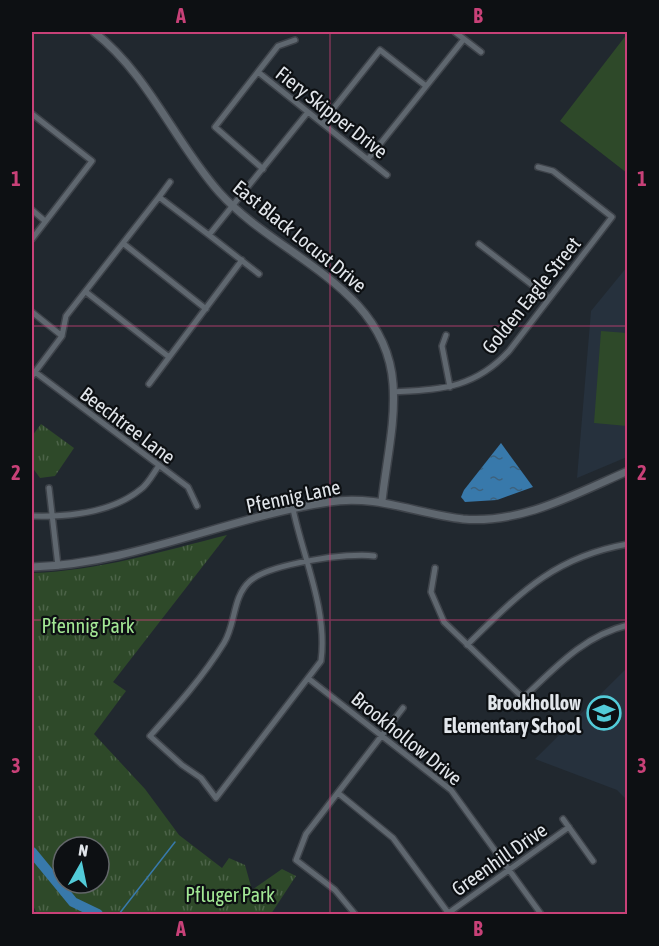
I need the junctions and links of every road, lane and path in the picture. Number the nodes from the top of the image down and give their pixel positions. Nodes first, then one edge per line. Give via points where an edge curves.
1 (94, 32) edge
2 (455, 32) edge
3 (464, 39) junction
4 (296, 40) dead end
5 (481, 52) dead end
6 (258, 72) junction
7 (426, 86) junction
8 (308, 112) junction
9 (32, 114) edge
10 (322, 123) junction
11 (368, 159) junction
12 (538, 167) dead end
13 (262, 169) junction
14 (387, 175) dead end
15 (170, 183) dead end
16 (159, 197) junction
17 (234, 207) junction
18 (32, 210) edge
19 (45, 221) junction
20 (209, 235) junction
21 (32, 239) edge
22 (124, 244) junction
23 (479, 244) dead end
24 (242, 260) junction
25 (259, 274) dead end
26 (86, 292) junction
27 (549, 298) junction
28 (206, 309) junction
29 (32, 312) edge
30 (446, 335) dead end
31 (62, 336) junction
32 (169, 357) junction
33 (33, 374) edge
34 (149, 384) dead end
35 (450, 387) junction
36 (393, 392) junction
37 (158, 467) junction
38 (627, 471) edge
39 (49, 488) dead end
40 (382, 501) junction
41 (197, 506) dead end
42 (293, 509) junction
43 (32, 516) edge
44 (53, 516) junction
45 (627, 544) edge
46 (374, 556) dead end
47 (306, 561) junction
48 (58, 566) junction
49 (32, 567) edge
50 (435, 568) dead end
51 (627, 625) edge
52 (467, 645) junction
53 (309, 679) junction
54 (403, 708) dead end
55 (382, 735) junction
56 (338, 793) junction
57 (562, 819) dead end
58 (568, 827) junction
59 (593, 861) dead end
60 (509, 870) junction
61 (448, 914) edge
62 (355, 915) edge
63 (541, 915) edge

1 - 17 street, East Black Locust Drive via 132,67 218,191
2 - 3 street
3 - 5 street
3 - 7 street
4 - 6 street via 278,46
6 - 8 street, Fiery Skipper Drive
6 - 13 street via 215,127
7 - 10 street via 380,50
7 - 11 street
8 - 10 street, Fiery Skipper Drive
8 - 13 street
9 - 19 street via 92,161
10 - 11 street, Fiery Skipper Drive
11 - 14 street, Fiery Skipper Drive
12 - 27 street, Golden Eagle Street via 553,171 612,217
13 - 17 street
15 - 16 street
16 - 20 street
16 - 22 street
17 - 20 street
17 - 36 street, East Black Locust Drive via 364,311 384,342
18 - 19 street
19 - 21 street
20 - 24 street
22 - 26 street
22 - 28 street
23 - 27 street
24 - 25 street
24 - 28 street
26 - 31 street via 66,316
26 - 32 street
27 - 35 street, Golden Eagle Street via 501,359 471,381
28 - 32 street
29 - 31 street
30 - 35 street via 442,346
31 - 33 street
32 - 34 street
33 - 37 street, Beechtree Lane
35 - 36 street, Golden Eagle Street
36 - 40 street, East Black Locust Drive
37 - 41 street, Beechtree Lane via 188,487
37 - 44 street via 142,488 129,497 89,511
38 - 40 street, Pfennig Lane via 547,506 500,518 462,519
39 - 44 street
40 - 42 street, Pfennig Lane via 342,500
42 - 47 street
42 - 48 street, Pfennig Lane via 116,556
43 - 44 street
44 - 48 street
45 - 52 street via 596,551 543,575
46 - 47 street via 358,554
47 - 53 street via 320,616 323,649 321,661
47 - 53 street via 248,582 238,599 225,643 150,736 201,778 216,798
48 - 49 street, Pfennig Lane
50 - 52 street via 430,585 434,603 444,622
51 - 52 street via 580,645 523,698
53 - 55 street, Brookhollow Drive
54 - 55 street
55 - 56 street
55 - 60 street, Brookhollow Drive via 451,790
56 - 61 street via 393,838
56 - 62 street via 306,834 296,860 335,890
57 - 58 street
58 - 59 street
58 - 60 street, Greenhill Drive
60 - 61 street, Greenhill Drive
60 - 63 street, Brookhollow Drive

